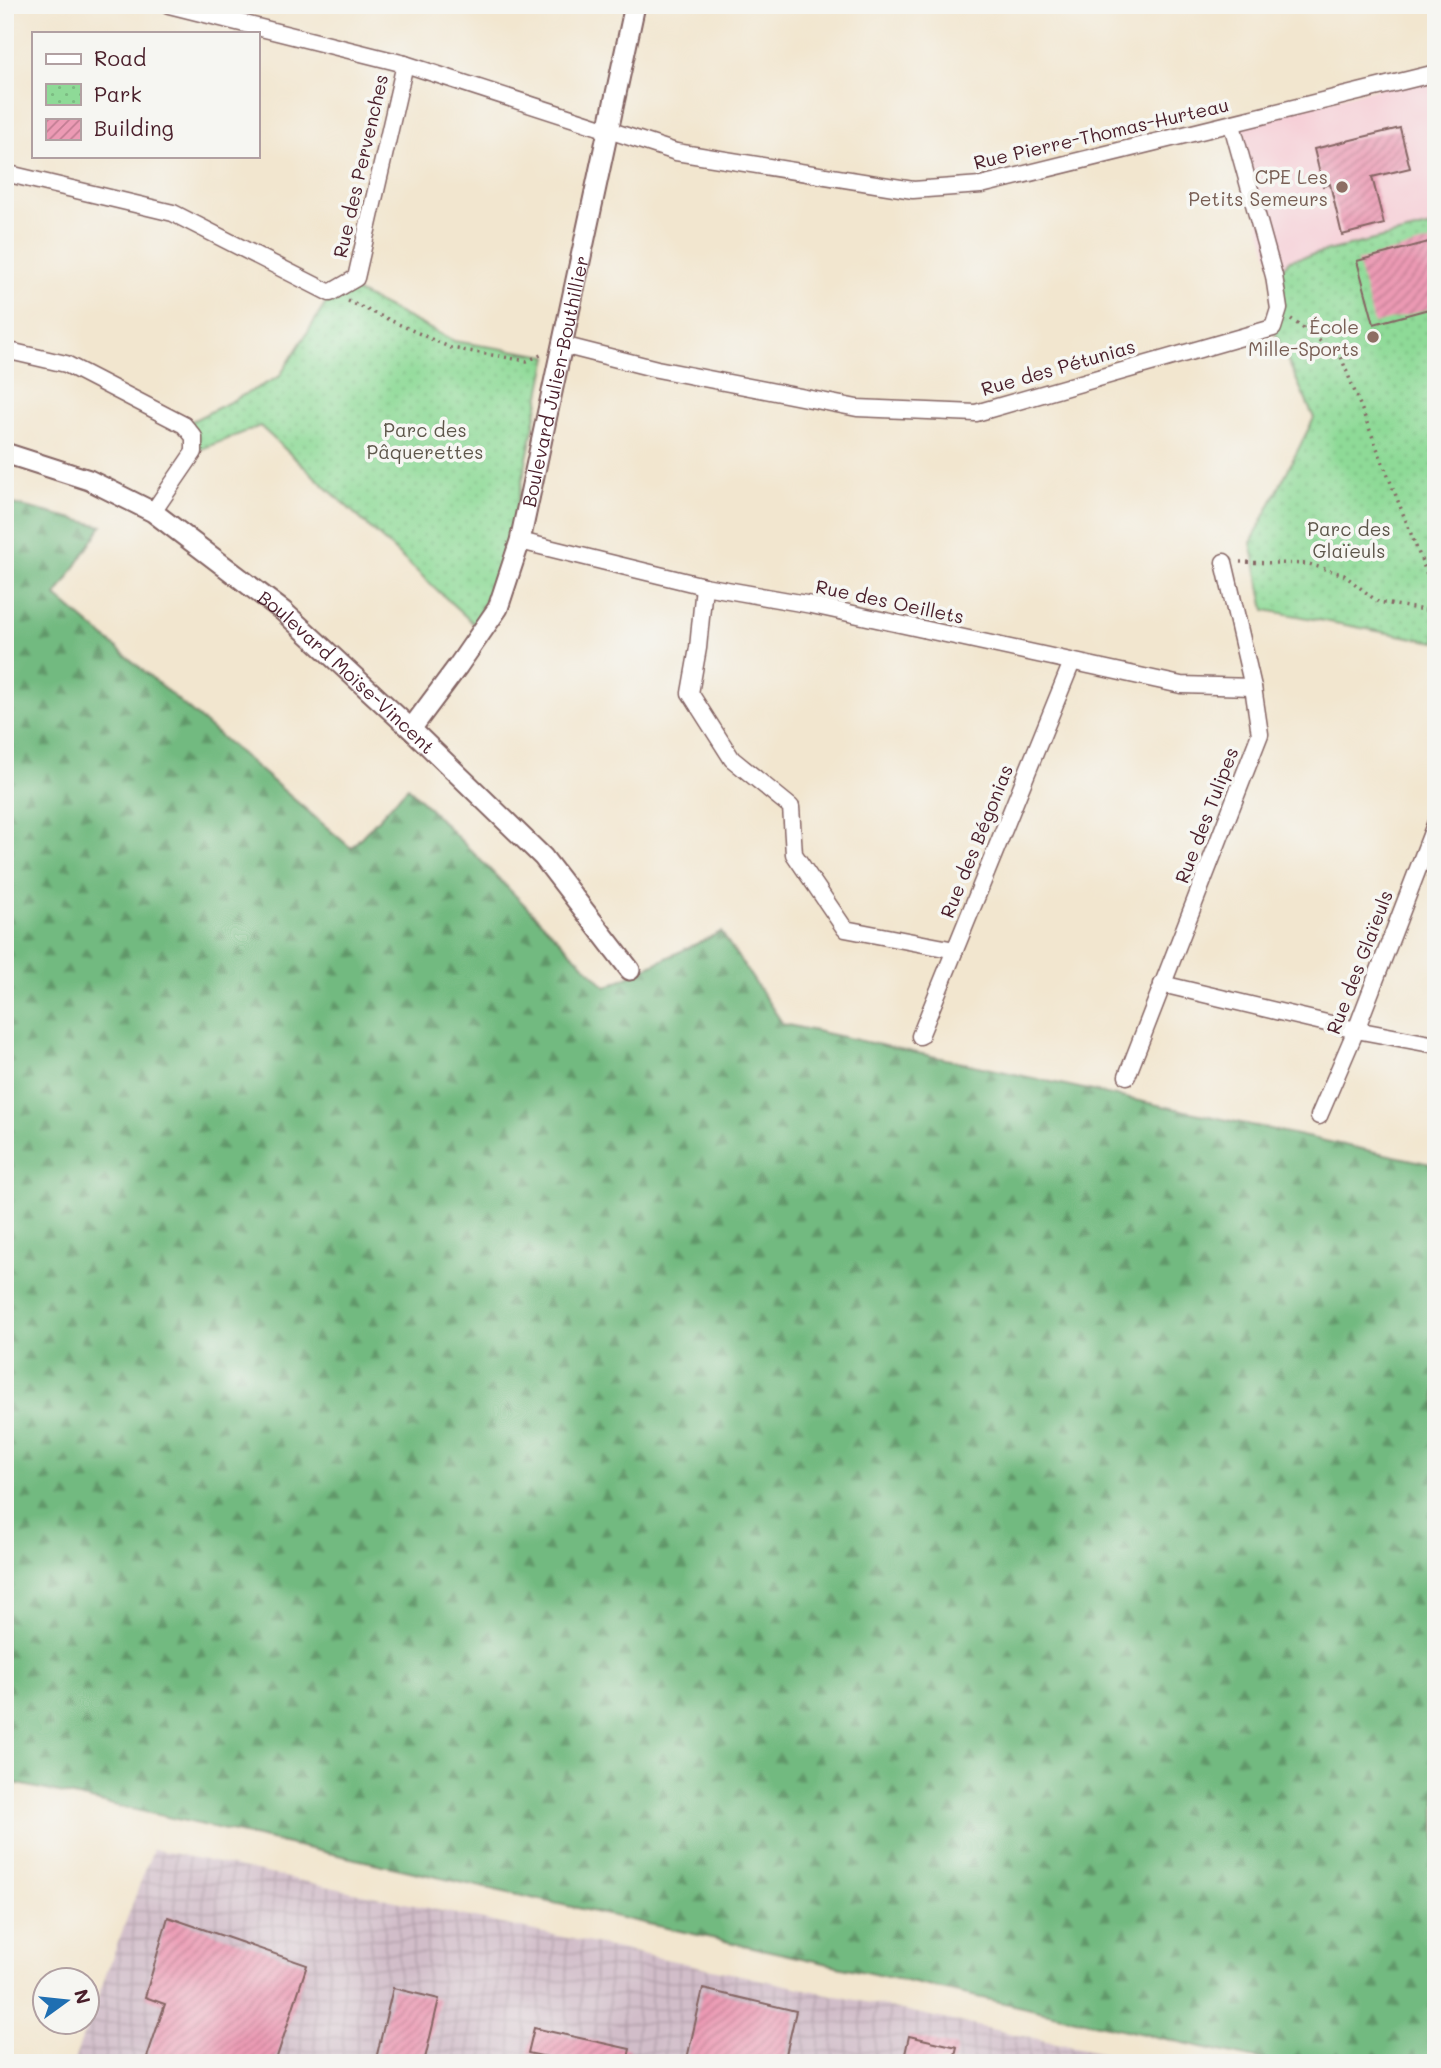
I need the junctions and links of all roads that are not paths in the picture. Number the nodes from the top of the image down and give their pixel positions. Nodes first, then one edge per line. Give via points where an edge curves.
1 (169, 5) edge
2 (635, 5) edge
3 (405, 64) junction
4 (1436, 73) edge
5 (1232, 125) junction
6 (608, 131) junction
7 (5, 173) edge
8 (562, 345) junction
9 (5, 350) edge
10 (5, 453) edge
11 (153, 512) junction
12 (520, 541) junction
13 (1224, 562) road end
14 (704, 586) junction
15 (1072, 662) junction
16 (1253, 687) junction
17 (411, 729) junction
18 (1436, 822) edge
19 (955, 950) junction
20 (630, 970) dead end
21 (1162, 984) junction
22 (1356, 1030) junction
23 (920, 1036) dead end
24 (1436, 1045) edge
25 (1127, 1076) dead end
26 (1319, 1116) dead end

1 - 3 street, Rue des Pervenches
2 - 6 street, Boulevard Julien-Bouthillier
3 - 6 street, Rue des Pervenches
3 - 7 street, Rue des Pervenches via 356,278 330,293 173,213
4 - 5 street, Rue Pierre-Thomas-Hurteau
5 - 6 street, Rue Pierre-Thomas-Hurteau via 981,185 913,190 676,152
5 - 8 street, Rue des Pétunias via 1274,276 1279,309 1273,328 976,413 857,408 657,369
6 - 8 street, Boulevard Julien-Bouthillier
8 - 12 street, Boulevard Julien-Bouthillier
9 - 11 street via 66,364 184,425 194,437 194,452
10 - 11 street, Boulevard Moïse-Vincent via 89,480
11 - 17 street, Boulevard Moïse-Vincent via 283,611
12 - 14 street, Rue des Oeillets
12 - 17 street, Boulevard Julien-Bouthillier via 498,608
13 - 16 street, Rue des Tulipes
14 - 15 street, Rue des Oeillets
14 - 19 street via 690,693 732,760 791,807 794,853 845,929
15 - 16 street, Rue des Oeillets via 1181,685
15 - 19 street, Rue des Bégonias
16 - 21 street, Rue des Tulipes via 1260,734
17 - 20 street, Boulevard Moïse-Vincent via 542,858
18 - 22 street, Rue des Glaïeuls
19 - 23 street, Rue des Bégonias
21 - 22 street
21 - 25 street, Rue des Tulipes
22 - 24 street
22 - 26 street, Rue des Glaïeuls

